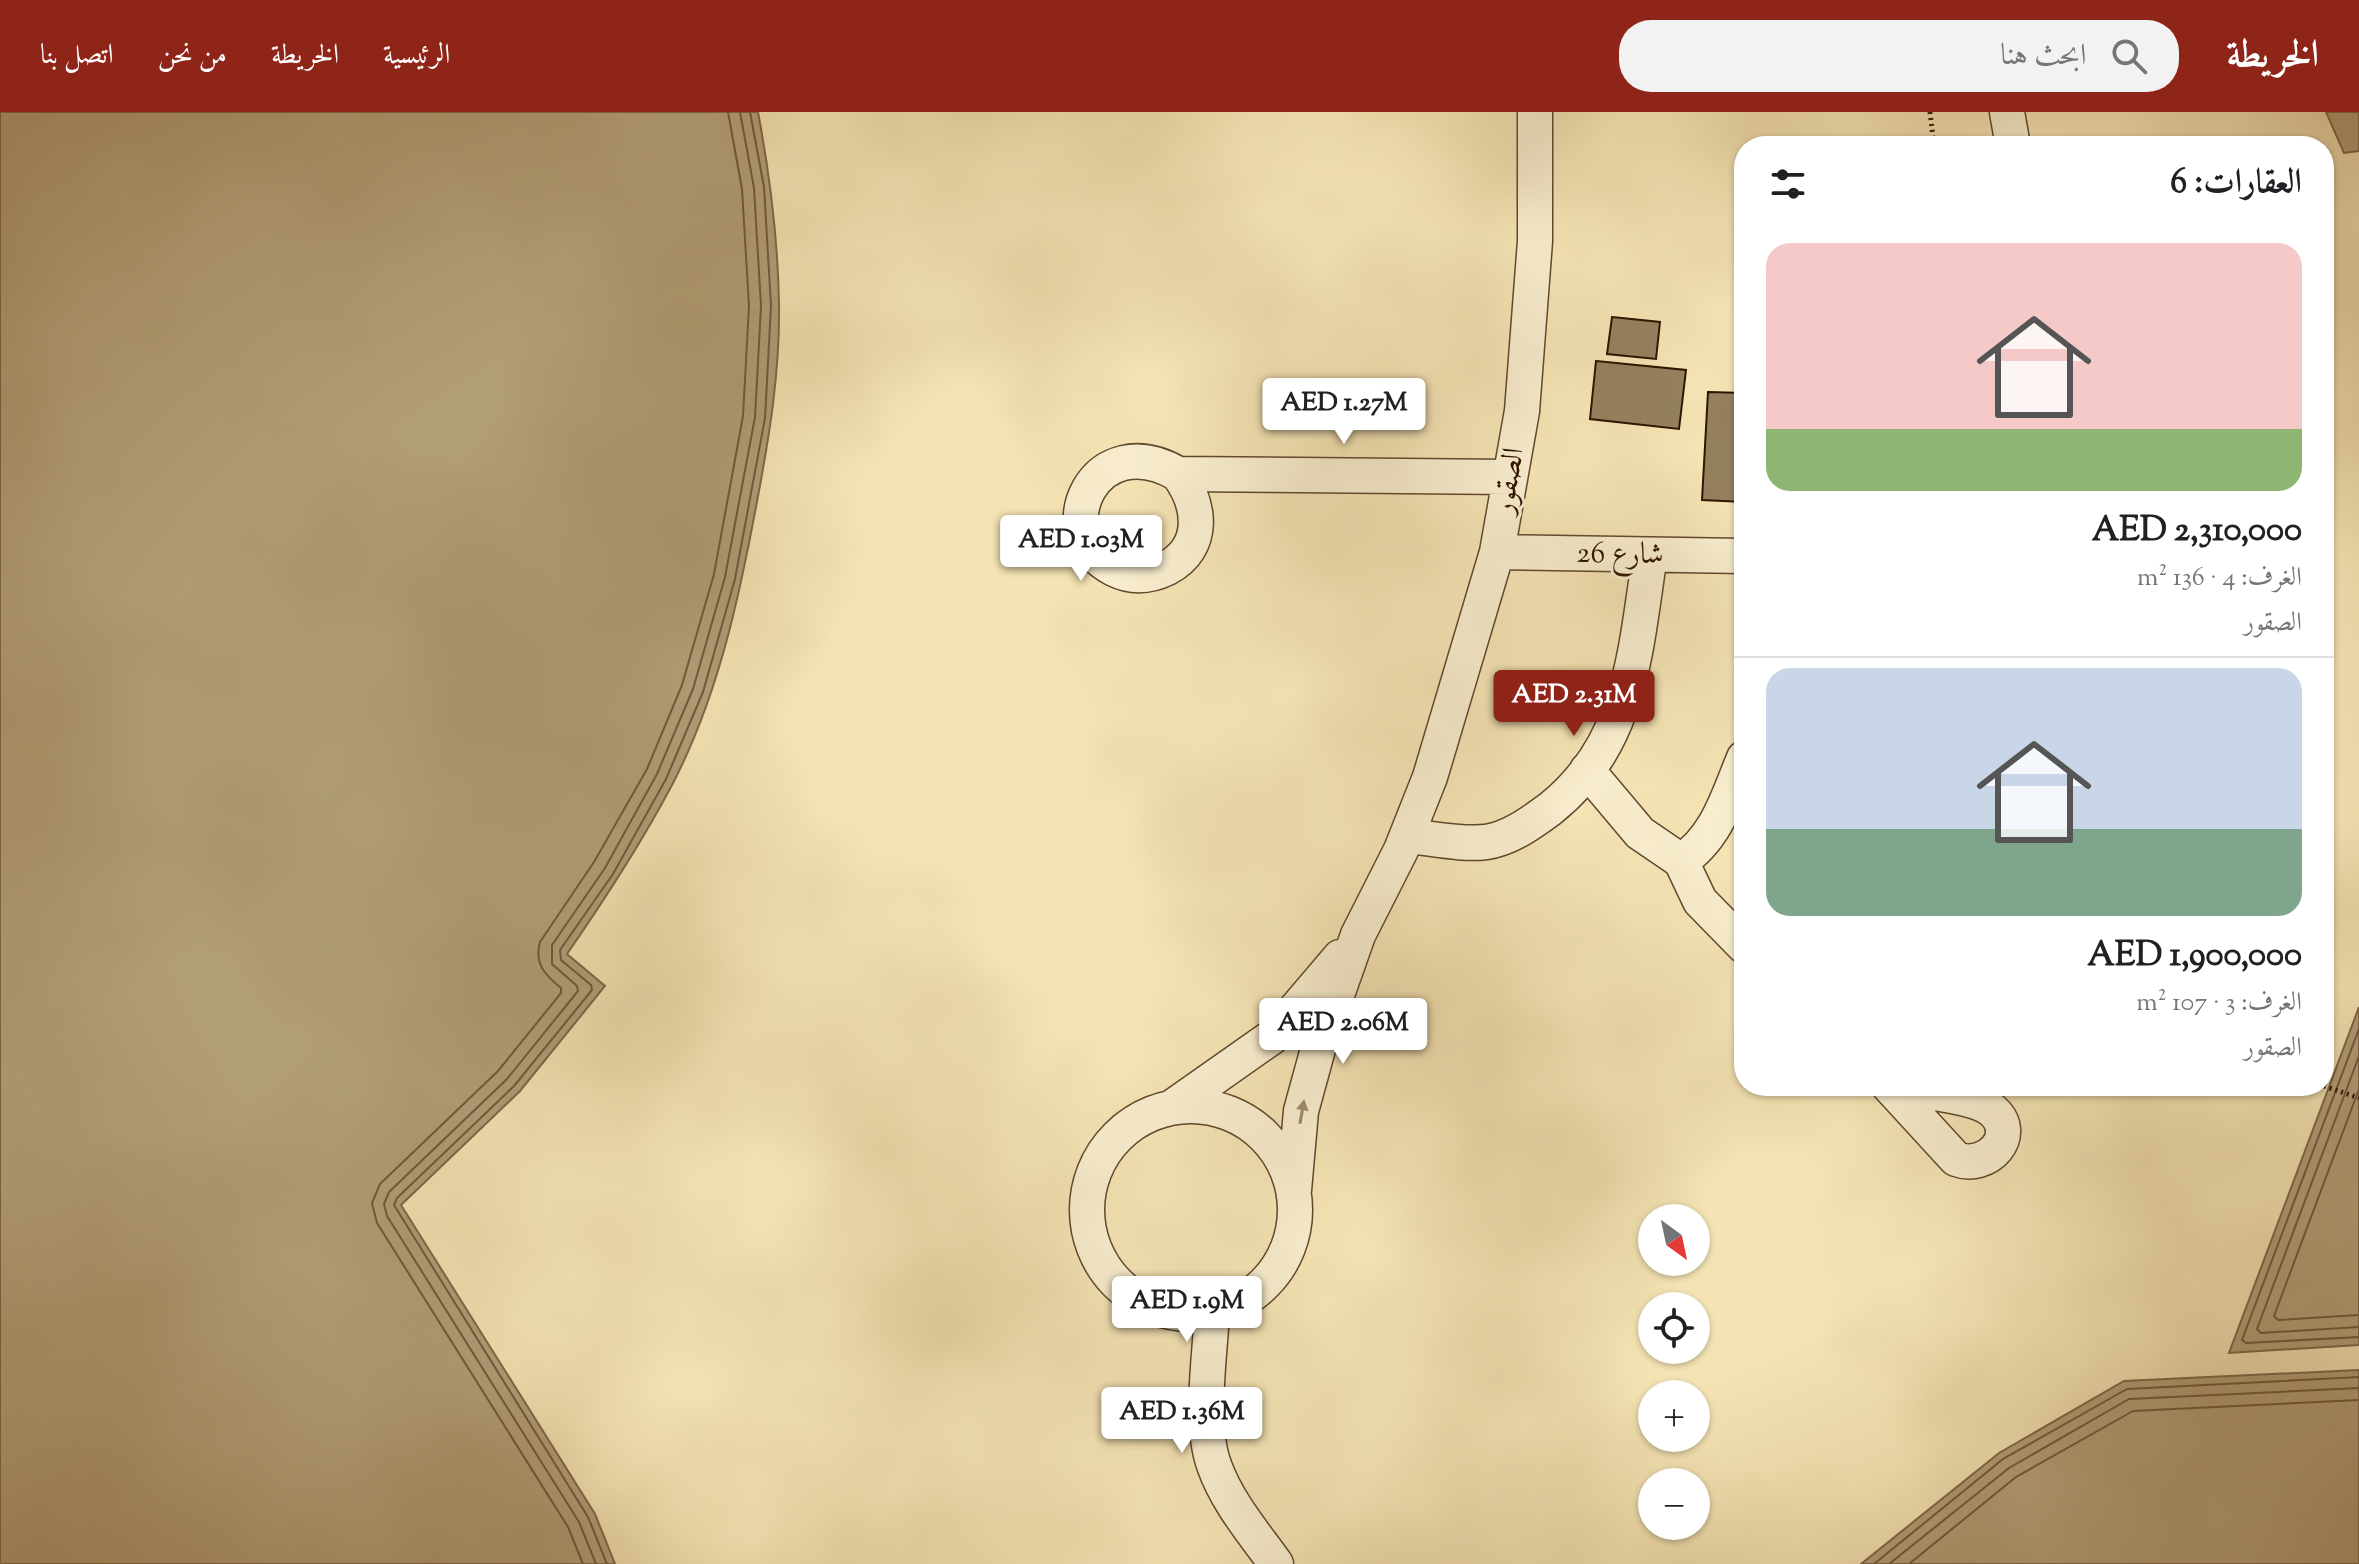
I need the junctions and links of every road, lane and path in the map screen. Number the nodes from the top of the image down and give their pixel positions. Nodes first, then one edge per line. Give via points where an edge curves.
1 (1535, 112) edge
2 (1930, 112) edge
3 (2007, 112) edge
4 (1933, 136) edge
5 (2011, 136) edge
6 (1178, 474) dead end
7 (1510, 477) junction
8 (1497, 552) junction
9 (1650, 555) junction
10 (1734, 556) edge
11 (1587, 770) junction
12 (1734, 781) edge
13 (1407, 836) junction
14 (1681, 861) junction
15 (1358, 935) junction
16 (1734, 936) edge
17 (2334, 1089) edge
18 (2359, 1098) edge
19 (1171, 1108) junction
20 (1294, 1190) junction
21 (1212, 1312) junction
22 (1276, 1564) edge

1 - 7 street, الصقور via 1535,241 1522,411
2 - 4 path
3 - 5 street
6 - 7 street
7 - 8 street, الصقور
8 - 9 street, شارع 26
8 - 13 street, الصقور via 1435,762
9 - 10 street, شارع 26
9 - 11 street via 1622,708
11 - 13 street via 1565,797 1500,839
11 - 14 street via 1640,833
12 - 14 street via 1712,833
13 - 15 street, الصقور
14 - 16 street via 1700,901
15 - 19 street, الصقور via 1272,1037
20 -> 15 street, الصقور via 1301,1111
17 - 18 path
19 - 20 street via 1218,1109 1259,1130 1287,1167
19 - 21 street via 1149,1115 1112,1143 1090,1185 1089,1231 1108,1274 1124,1290 1165,1312
20 - 21 street via 1293,1236 1271,1278 1254,1294
21 - 22 street via 1207,1438 1238,1513

